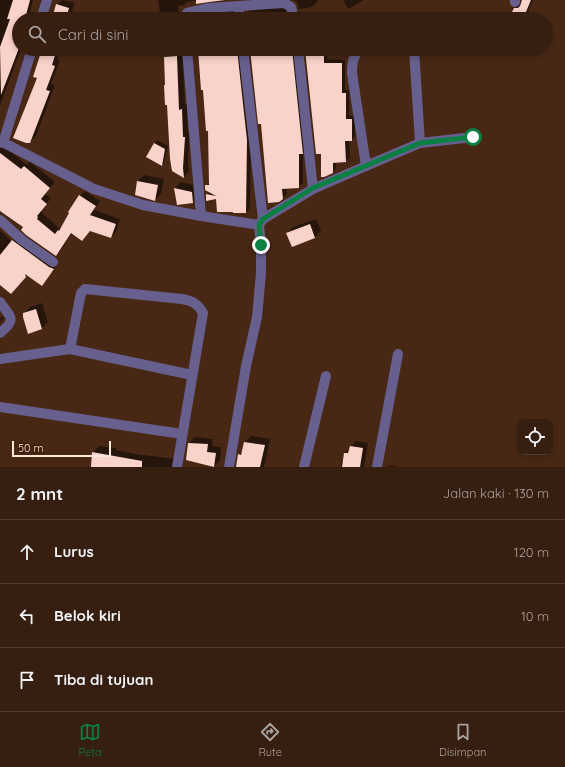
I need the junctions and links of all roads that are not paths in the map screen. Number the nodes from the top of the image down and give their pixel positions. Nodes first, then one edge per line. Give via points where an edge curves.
1 (47, 0) edge
2 (238, 6) junction
3 (43, 12) edge
4 (191, 12) edge
5 (239, 12) edge
6 (292, 12) edge
7 (30, 56) edge
8 (187, 56) edge
9 (244, 56) edge
10 (299, 56) edge
11 (355, 56) edge
12 (414, 56) edge
13 (473, 137) dead end
14 (1, 142) edge
15 (420, 143) junction
16 (366, 166) junction
17 (313, 188) junction
18 (202, 216) junction
19 (261, 222) junction
20 (1, 224) edge
21 (53, 262) dead end
22 (0, 302) edge
23 (0, 333) edge
24 (70, 349) junction
25 (398, 354) dead end
26 (0, 359) edge
27 (192, 375) junction
28 (326, 376) dead end
29 (0, 407) edge
30 (182, 434) junction
31 (177, 467) edge
32 (229, 467) edge
33 (304, 467) edge
34 (377, 467) edge

1 - 3 street
2 - 4 street
2 - 5 street
2 - 6 street via 284,3 291,7
7 - 14 street
8 - 18 street
9 - 19 street
10 - 17 street
11 - 16 street via 352,61 352,73
12 - 15 street
13 - 15 street
14 - 18 street via 94,189 143,205
15 - 16 street
16 - 17 street
17 - 19 street
18 - 19 street
19 - 32 street via 261,273 257,317
20 - 21 street
22 - 23 street via 11,319
24 - 26 street
24 - 27 street
24 - 27 street via 81,294 85,289 182,299 195,302 203,313
25 - 34 street
27 - 30 street
28 - 33 street
29 - 30 street
30 - 31 street

